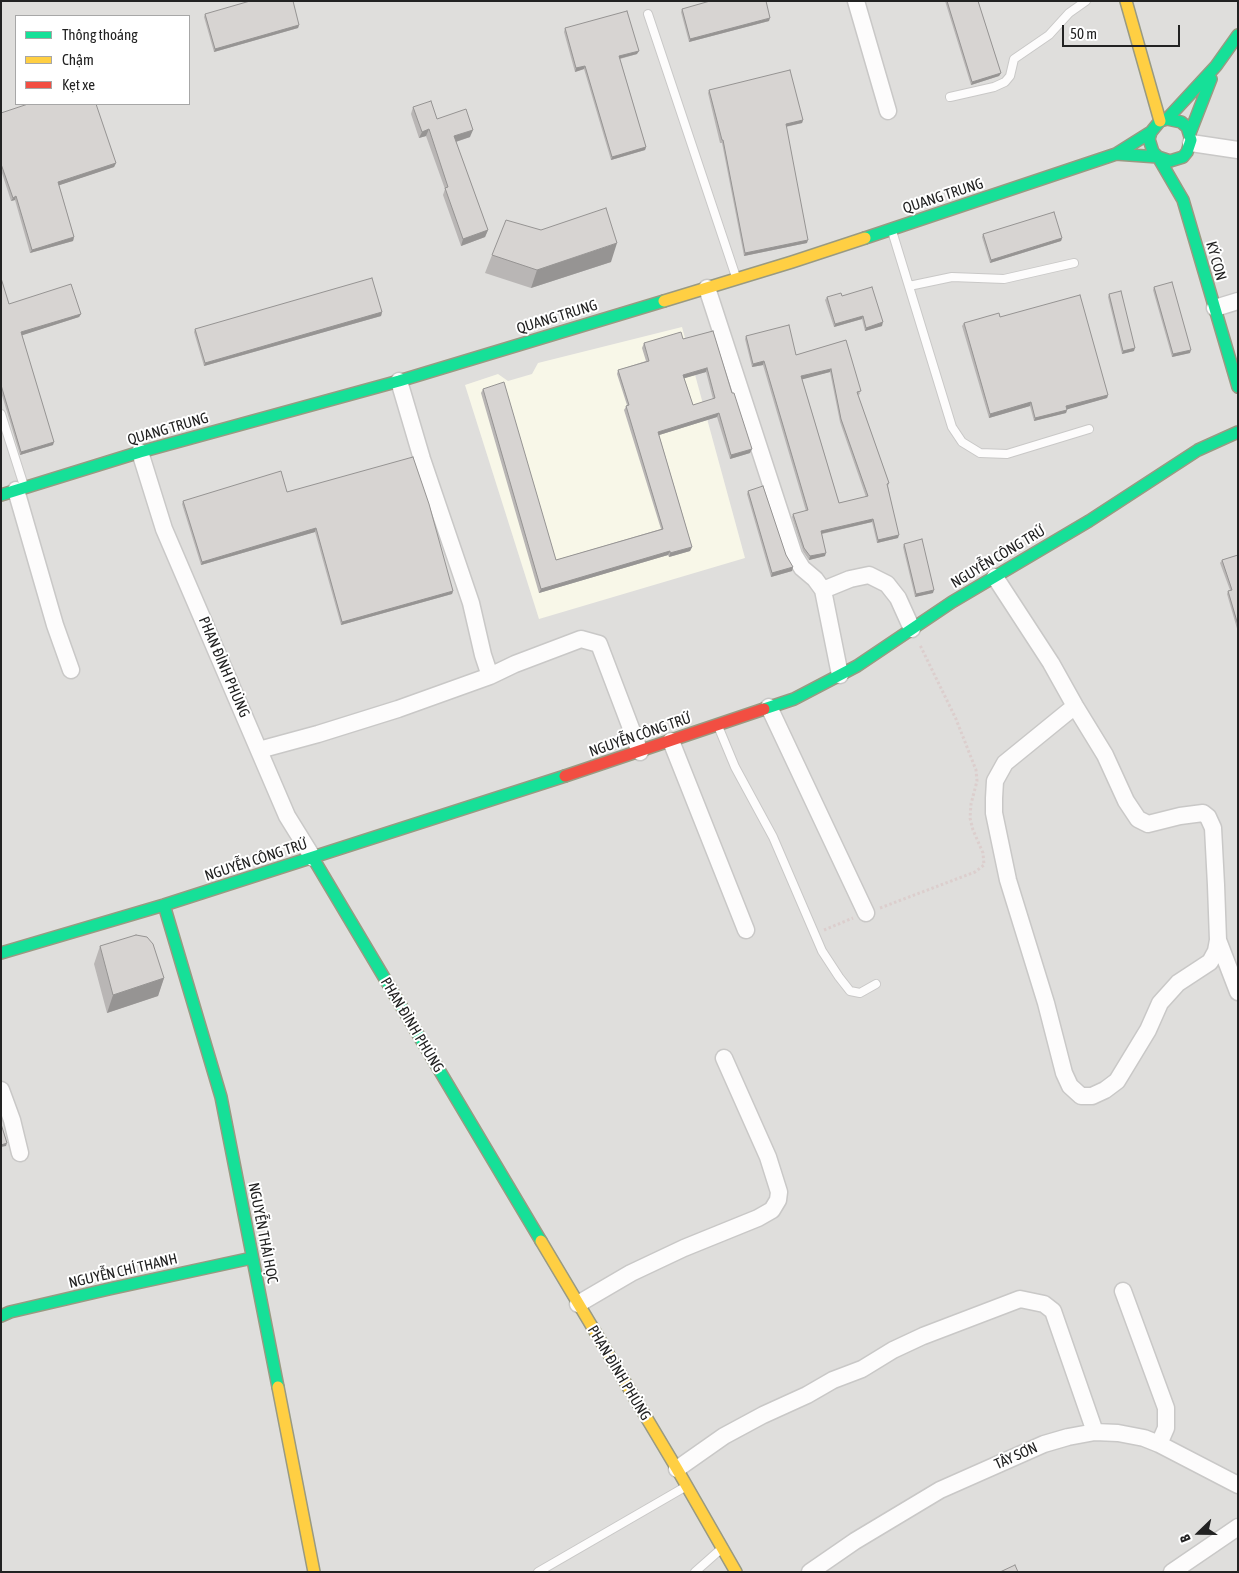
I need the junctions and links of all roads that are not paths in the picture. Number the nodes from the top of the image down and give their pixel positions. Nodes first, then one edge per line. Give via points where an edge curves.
1 (856, 1) edge
2 (1086, 1) edge
3 (1126, 1) edge
4 (648, 14) dead end
5 (1238, 35) edge
6 (1216, 66) junction
7 (950, 97) dead end
8 (888, 111) dead end
9 (1164, 120) junction
10 (1151, 132) junction
11 (1190, 141) junction
12 (1238, 150) edge
13 (1116, 154) junction
14 (1158, 157) junction
15 (1188, 164) dead end
16 (1185, 182) dead end
17 (1183, 200) junction
18 (892, 229) junction
19 (1074, 263) dead end
20 (736, 279) junction
21 (909, 286) junction
22 (707, 288) junction
23 (1238, 301) edge
24 (1214, 308) junction
25 (399, 381) junction
26 (1238, 387) edge
27 (1, 414) edge
28 (1089, 429) dead end
29 (1238, 432) edge
30 (140, 452) junction
31 (14, 491) edge
32 (995, 577) junction
33 (823, 590) junction
34 (912, 629) junction
35 (71, 670) dead end
36 (840, 675) junction
37 (490, 676) junction
38 (1075, 706) junction
39 (769, 707) junction
40 (717, 724) junction
41 (670, 741) junction
42 (259, 750) junction
43 (640, 752) junction
44 (313, 858) junction
45 (164, 905) junction
46 (866, 913) road end
47 (746, 930) dead end
48 (1218, 940) junction
49 (1, 952) edge
50 (876, 984) dead end
51 (1238, 992) edge
52 (724, 1058) dead end
53 (1, 1090) edge
54 (20, 1154) dead end
55 (252, 1258) junction
56 (1123, 1291) dead end
57 (578, 1304) junction
58 (1, 1316) edge
59 (1096, 1432) junction
60 (1159, 1444) junction
61 (677, 1469) junction
62 (1238, 1485) edge
63 (686, 1486) junction
64 (1238, 1527) edge
65 (723, 1548) junction
66 (314, 1572) edge
67 (538, 1572) edge
68 (695, 1572) edge
69 (736, 1572) edge
70 (810, 1572) edge
71 (1172, 1572) edge

1 - 8 street
2 - 7 lane via 1069,13 1049,35 1014,60 1005,82
3 - 9 street
4 - 20 lane
5 - 6 street
6 - 9 street
6 - 11 street
9 - 10 street
9 - 11 street via 1181,122 1187,127
10 - 13 street, QUANG TRUNG
10 - 14 street via 1150,146
11 - 12 street
11 - 14 street via 1183,157 1177,160
11 - 15 street
13 - 14 street, QUANG TRUNG
13 - 18 street, QUANG TRUNG
14 - 17 street, KÝ CON
16 - 17 street, KÝ CON
17 - 24 street, KÝ CON
18 - 20 street, QUANG TRUNG
18 - 21 lane
19 - 21 lane via 1004,280 952,277
20 - 22 street, QUANG TRUNG
21 - 28 lane via 952,427 962,442 980,453 1006,454
22 - 25 street, QUANG TRUNG
22 - 33 street via 794,556
23 - 24 street
24 - 26 street, KÝ CON
25 - 30 street, QUANG TRUNG
25 - 37 street via 471,603
27 - 31 lane
29 - 32 street, NGUYỄN CÔNG TRỨ via 1198,450
30 - 31 street, QUANG TRUNG
30 - 42 street, PHAN ĐÌNH PHÙNG via 164,529
31 - 35 street
32 - 34 street, NGUYỄN CÔNG TRỨ
32 - 38 street
33 - 34 street via 850,579 869,576 887,584 898,598
33 - 36 street
34 - 36 street, NGUYỄN CÔNG TRỨ
36 - 39 street, NGUYỄN CÔNG TRỨ
37 - 42 street via 398,709
37 - 43 street via 581,639 599,644
38 - 48 street via 1138,820 1148,824 1203,813 1212,822
38 - 48 street via 1005,764 995,781 994,798 994,813 1008,880 1070,1086 1081,1096 1092,1096 1117,1081 1148,1030 1160,1003 1178,983 1210,962
39 - 40 street, NGUYỄN CÔNG TRỨ
39 - 46 street
40 - 41 street, NGUYỄN CÔNG TRỨ
40 - 50 lane via 735,767 773,837 822,951 850,991 860,993
41 - 43 street, NGUYỄN CÔNG TRỨ
41 - 47 street
42 - 44 street, PHAN ĐÌNH PHÙNG via 287,816
43 - 44 street, NGUYỄN CÔNG TRỨ
44 - 45 street, NGUYỄN CÔNG TRỨ
44 - 57 street, PHAN ĐÌNH PHÙNG
45 - 49 street, NGUYỄN CÔNG TRỨ
45 - 55 street, NGUYỄN THÁI HỌC via 221,1097
48 - 51 street
52 - 57 street via 768,1157 779,1192 778,1200 772,1210 758,1218 631,1273
53 - 54 street
55 - 58 street, NGUYỄN CHÍ THANH
55 - 66 street, NGUYỄN THÁI HỌC
56 - 60 street via 1166,1408 1166,1428
57 - 61 street, PHAN ĐÌNH PHÙNG
59 - 60 street, TÂY SƠN via 1144,1438
59 - 61 street via 1053,1311 1044,1304 1020,1300 893,1350 862,1369 833,1380 724,1436
59 - 70 street, TÂY SƠN via 1044,1444 940,1490
60 - 62 street, TÂY SƠN
61 - 63 street, PHAN ĐÌNH PHÙNG
63 - 65 street, PHAN ĐÌNH PHÙNG
63 - 67 lane
64 - 71 street
65 - 68 lane
65 - 69 street, PHAN ĐÌNH PHÙNG

